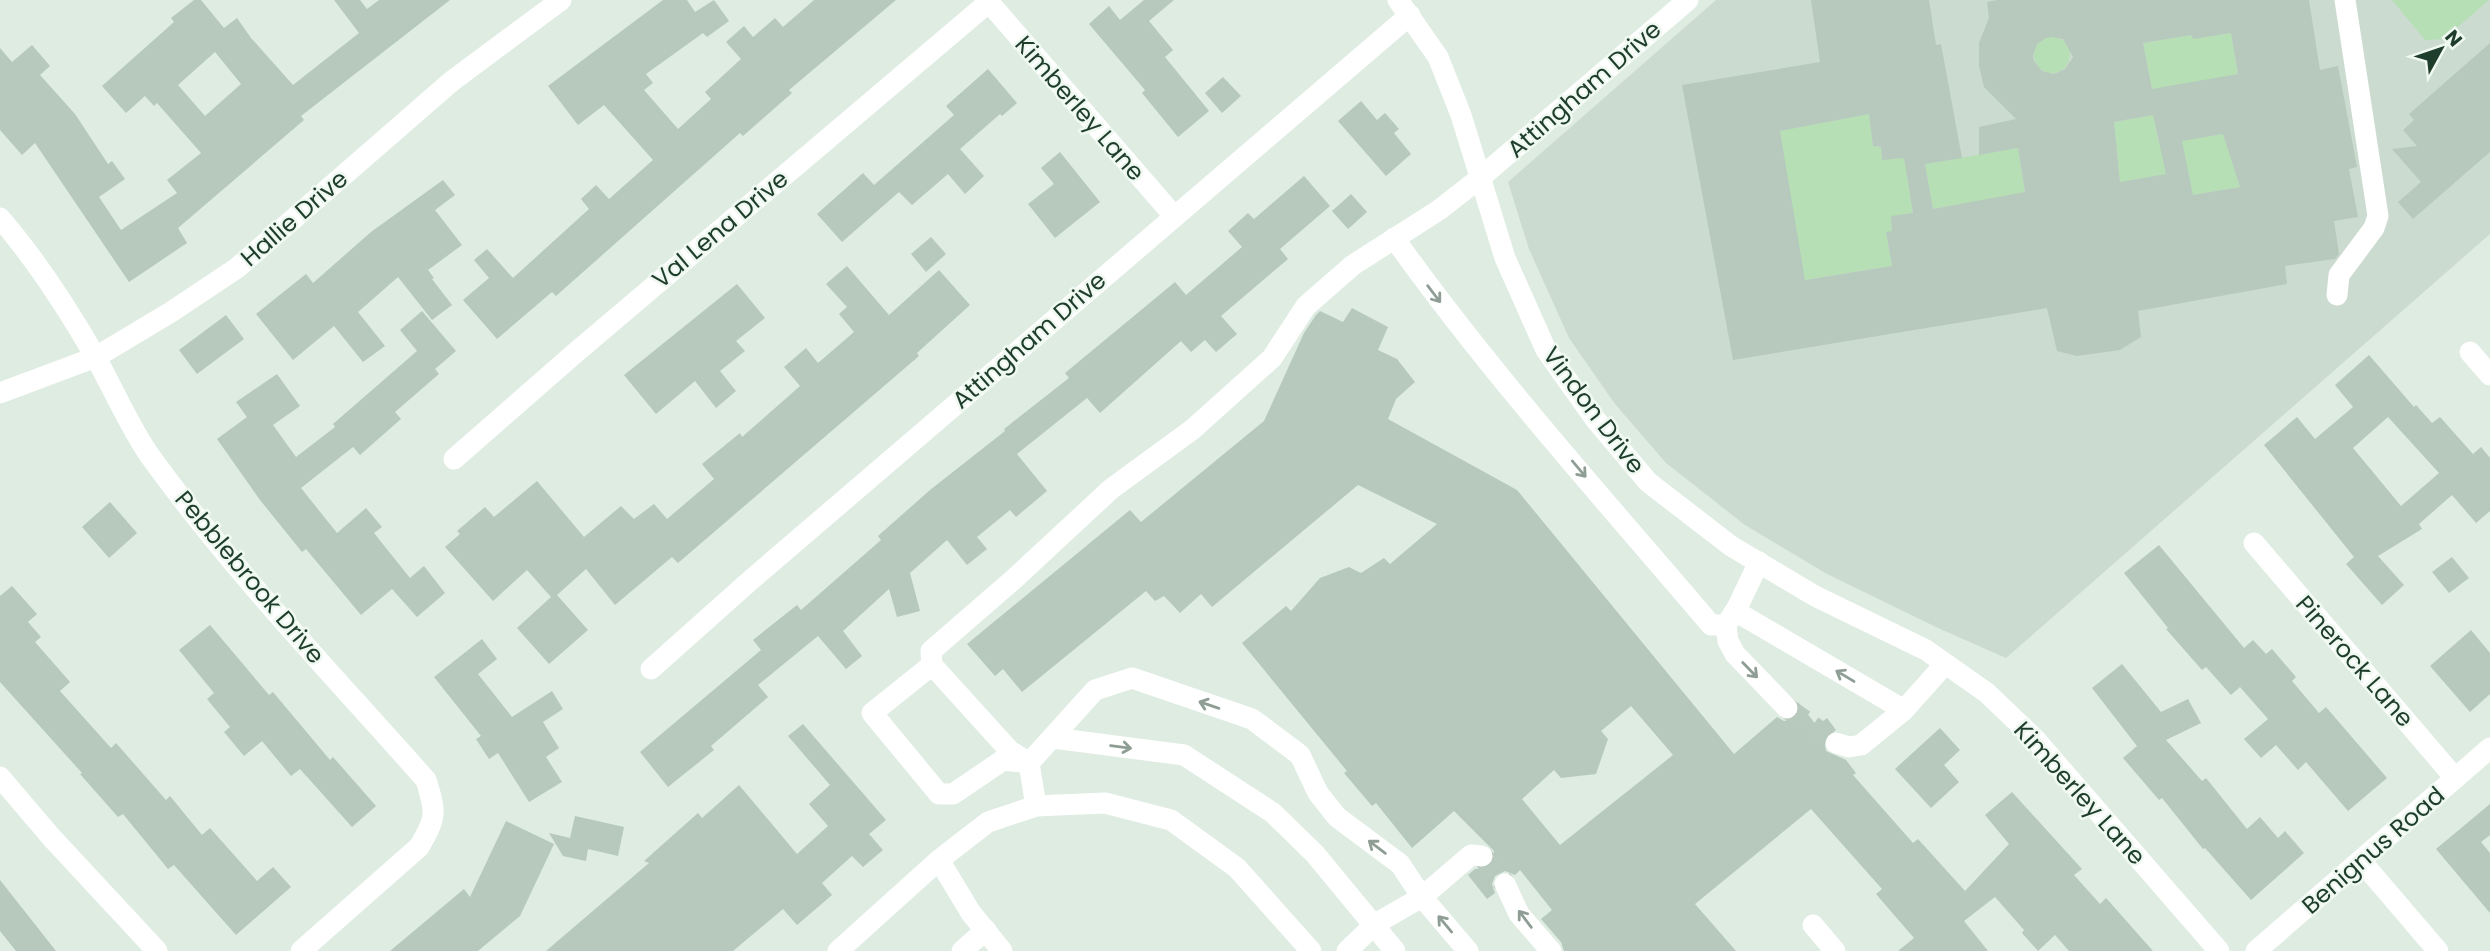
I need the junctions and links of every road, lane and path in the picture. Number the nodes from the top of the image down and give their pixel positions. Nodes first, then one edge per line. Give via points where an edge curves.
1 (561, 0) edge
2 (1688, 0) edge
3 (2345, 0) edge
4 (988, 1) edge
5 (1404, 8) edge
6 (1480, 178) junction
7 (1174, 216) junction
8 (0, 218) edge
9 (1394, 238) junction
10 (2337, 295) dead end
11 (2470, 352) dead end
12 (96, 358) junction
13 (2490, 375) edge
14 (0, 393) edge
15 (454, 459) dead end
16 (2254, 543) dead end
17 (1759, 562) junction
18 (1731, 618) junction
19 (1926, 650) joint
20 (1945, 664) junction
21 (932, 665) junction
22 (651, 669) dead end
23 (1787, 708) tunnel mouth
24 (1904, 710) junction
25 (1054, 738) junction
26 (1836, 743) tunnel mouth
27 (2490, 748) edge
28 (1029, 763) junction
29 (0, 777) edge
30 (2455, 778) junction
31 (1036, 806) junction
32 (1482, 856) dead end
33 (939, 859) junction
34 (2361, 860) junction
35 (1505, 884) tunnel mouth
36 (1422, 897) junction
37 (1813, 925) dead end
38 (986, 930) junction
39 (1385, 938) edge
40 (157, 951) edge
41 (301, 951) edge
42 (838, 951) edge
43 (962, 951) edge
44 (1002, 951) edge
45 (1311, 951) edge
46 (1347, 951) edge
47 (1468, 951) edge
48 (1551, 951) edge
49 (1835, 951) edge
50 (2219, 951) edge
51 (2256, 951) edge
52 (2438, 951) edge

1 - 12 street, Hallie Drive via 452,81 237,268
2 - 6 street, Attingham Drive
3 - 10 street via 2378,216 2339,275
4 - 7 street, Kimberley Lane
4 - 15 street, Val Lena Drive
5 - 6 street, Vindon Drive via 1438,57
5 - 7 street, Attingham Drive
6 - 9 street, Attingham Drive
6 - 17 street, Vindon Drive via 1505,258 1546,350 1595,419 1648,482
7 - 22 street, Attingham Drive
8 - 12 street, Pebblebrook Drive via 51,285
9 -> 18 street via 1436,298 1711,625
9 - 21 street, Attingham Drive via 1353,265 1306,306 1272,358 1193,429 1111,489 932,651
11 - 13 street
12 - 14 street, Hallie Drive
12 - 41 street, Pebblebrook Drive via 148,453 209,533 426,780 435,808 419,847
16 - 30 street, Pinerock Lane
17 - 18 street
17 - 19 street, Vindon Drive via 1815,596
18 -> 23 street via 1728,641 1735,654
24 -> 18 street
19 - 20 street, Kimberley Lane
20 - 24 street
20 - 50 street, Kimberley Lane via 1987,693 2035,739
21 - 28 street via 1010,751
21 - 28 street via 872,713 939,794 953,794 1003,760
24 - 26 street via 1861,745
25 - 28 street
36 -> 25 street via 1400,864 1337,817 1318,793 1300,755 1252,719 1132,678 1095,690
25 -> 39 street via 1184,755 1273,813 1315,854
27 - 30 street, Benignus Road
28 - 31 street
29 - 40 street
30 - 34 street, Benignus Road
31 - 33 street via 988,822
31 - 45 street via 1105,803 1171,820 1237,869
32 - 36 street via 1471,855
33 - 38 street
33 - 42 street
34 - 51 street, Benignus Road
34 - 52 street
48 -> 35 street via 1520,914
36 - 39 street
47 -> 36 street
37 - 49 street
38 - 43 street
38 - 44 street
39 - 46 street

